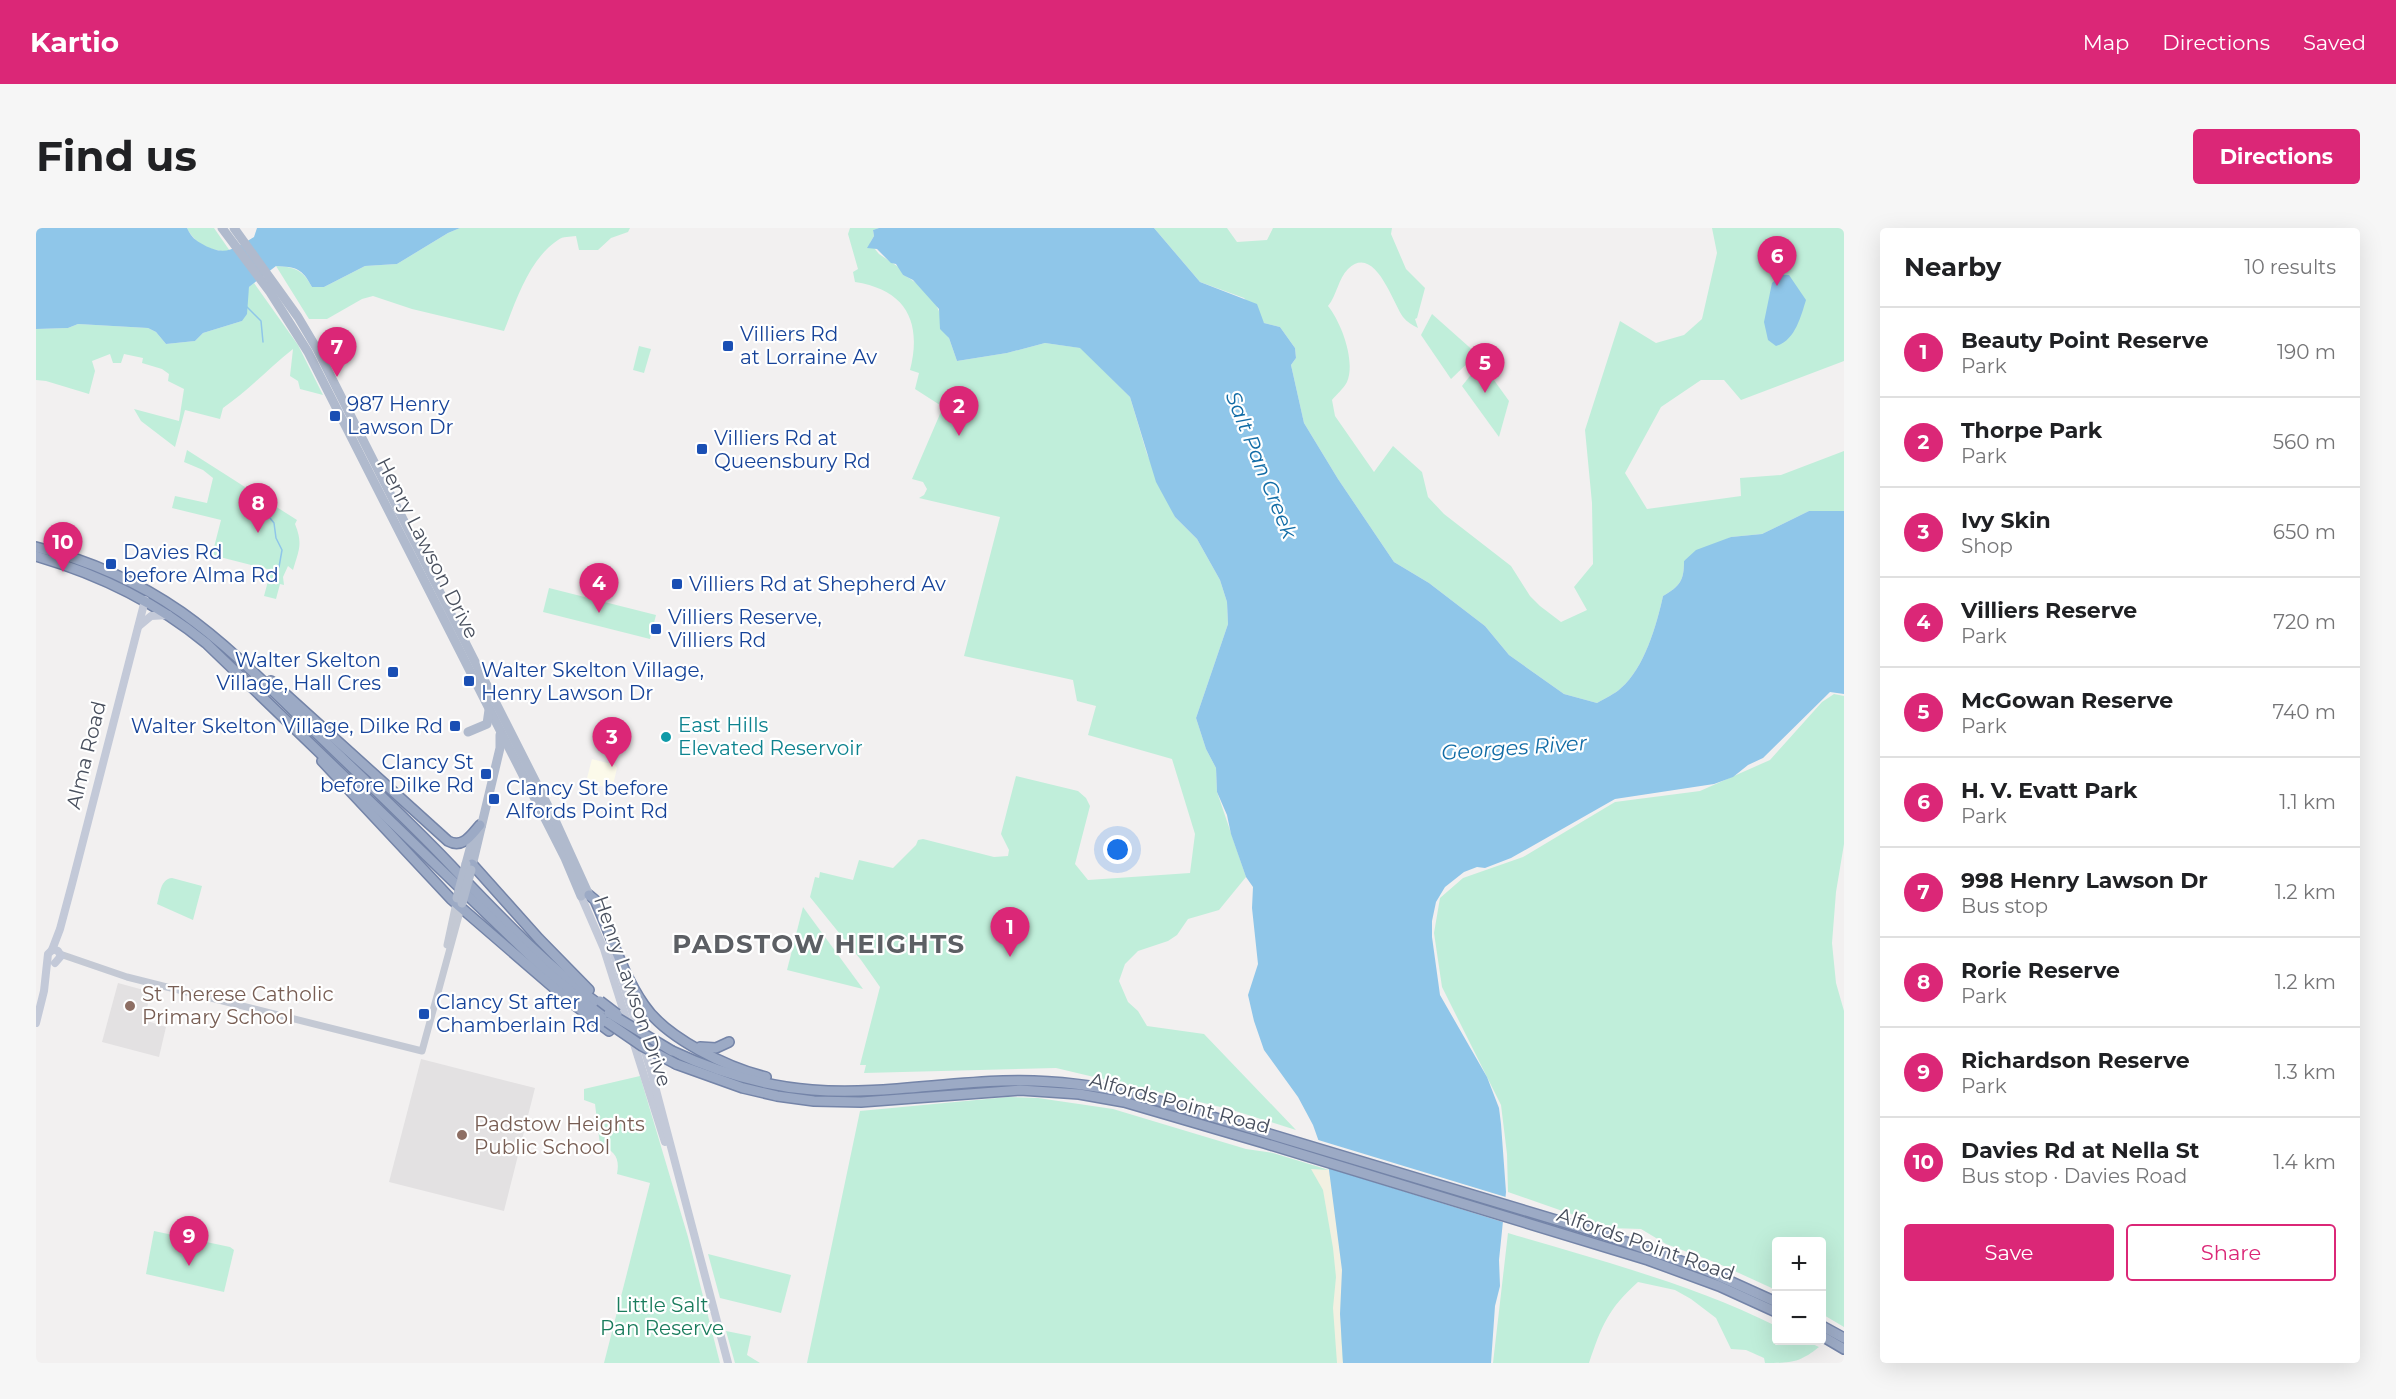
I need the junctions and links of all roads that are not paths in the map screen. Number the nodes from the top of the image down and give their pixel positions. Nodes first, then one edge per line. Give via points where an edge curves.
1 (222, 228) edge
2 (234, 228) edge
3 (273, 290) junction
4 (36, 547) edge
5 (36, 556) edge
6 (148, 590) junction
7 (145, 600) junction
8 (168, 615) junction
9 (138, 627) junction
10 (210, 633) junction
11 (264, 697) junction
12 (489, 710) junction
13 (468, 732) dead end
14 (500, 732) junction
15 (512, 733) junction
16 (514, 760) junction
17 (495, 771) junction
18 (480, 825) junction
19 (470, 866) junction
20 (585, 895) junction
21 (464, 900) junction
22 (55, 956) junction
23 (599, 1003) junction
24 (36, 1023) edge
25 (608, 1027) junction
26 (684, 1040) junction
27 (729, 1042) dead end
28 (851, 1092) junction
29 (1772, 1300) edge
30 (1772, 1310) edge
31 (1826, 1329) edge
32 (1844, 1338) edge
33 (1826, 1339) edge
34 (1844, 1349) edge
35 (728, 1363) edge

1 - 3 main road, Henry Lawson Drive
2 - 3 main road, Henry Lawson Drive
3 - 12 main road, Henry Lawson Drive
3 - 15 main road, Henry Lawson Drive via 317,349
4 - 6 highway via 95,565
5 - 7 highway via 89,574
6 - 7 highway, Alma Road
6 - 10 highway
7 - 8 highway
7 - 9 main road, Alma Road
8 - 9 main road via 151,616
8 - 11 highway via 206,643
9 - 22 main road, Alma Road
10 - 18 highway via 296,702 448,841 462,843
10 - 21 highway via 331,747
11 - 21 highway
11 - 21 highway via 278,716
12 - 13 main road via 487,724
12 - 14 main road, Henry Lawson Drive
14 - 15 main road
14 - 16 main road, Henry Lawson Drive
14 - 17 main road
15 - 20 main road, Henry Lawson Drive via 585,881
16 - 17 main road via 503,759
16 - 20 main road, Henry Lawson Drive
17 - 18 main road
18 - 19 main road via 474,836
19 - 21 main road, bridge
19 - 23 highway
20 - 26 highway via 595,900 643,1004 659,1023
20 - 35 main road, Henry Lawson Drive via 614,954 651,1071
21 - 22 street via 422,1051
21 - 23 highway, Alfords Point Road
21 - 25 highway, Alfords Point Road
21 - 25 highway via 568,999
22 - 24 main road, Alma Road
23 - 28 highway, Alfords Point Road, bridge via 632,1028 712,1068 798,1089
25 - 30 highway, Alfords Point Road, bridge via 677,1067 777,1096 848,1102 999,1091 1064,1092 1138,1106 1603,1246 1701,1279
26 - 27 highway via 708,1049
26 - 28 highway via 754,1074
28 - 29 highway, Alfords Point Road via 1005,1081 1072,1083 1139,1095 1606,1235 1695,1266
31 - 32 highway
33 - 34 highway

